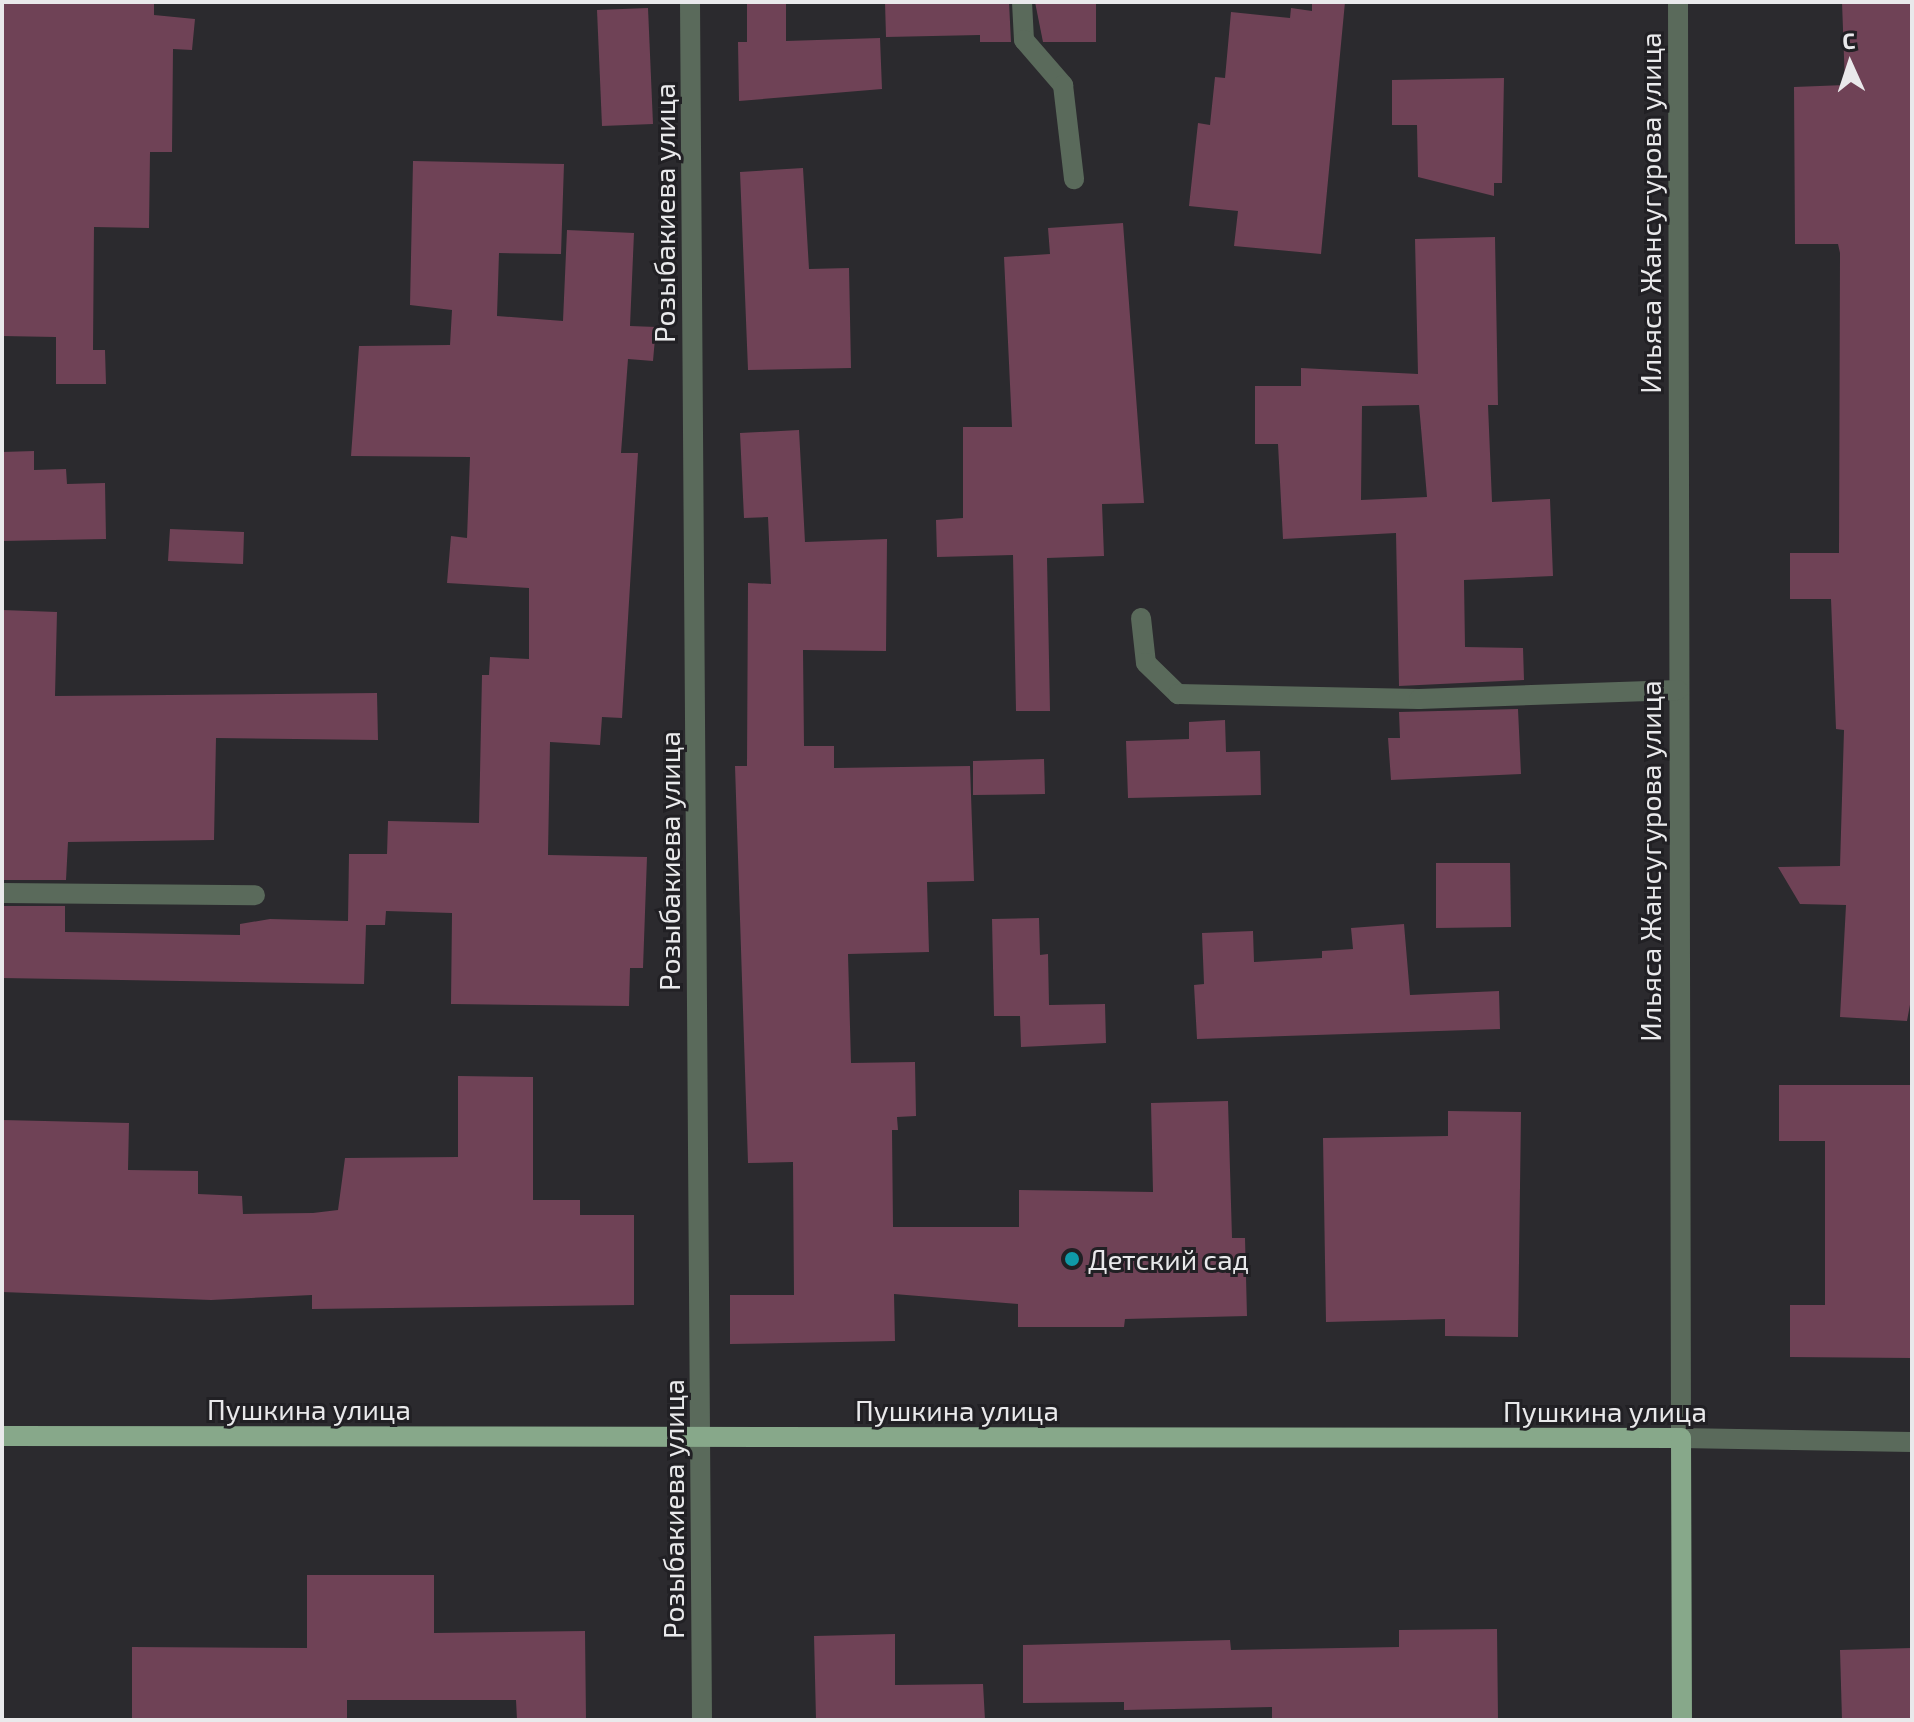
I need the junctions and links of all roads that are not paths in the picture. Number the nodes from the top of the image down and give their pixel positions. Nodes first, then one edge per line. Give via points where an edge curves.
1 (690, 2) edge
2 (1022, 2) edge
3 (1678, 2) edge
4 (1074, 179) dead end
5 (1141, 618) dead end
6 (1678, 690) junction
7 (2, 893) edge
8 (255, 895) dead end
9 (2, 1436) edge
10 (1681, 1438) junction
11 (702, 1439) junction
12 (1912, 1442) edge
13 (702, 1720) edge
14 (1682, 1720) edge

1 - 11 street, Розыбакиева улица
2 - 4 street via 1024,40 1063,85
3 - 6 street, Ильяса Жансугурова улица
5 - 6 street via 1146,663 1178,694 1419,699
6 - 10 street, Ильяса Жансугурова улица
7 - 8 street
9 - 11 main road, Пушкина улица
10 - 11 main road, Пушкина улица
10 - 12 street, Пушкина улица
10 - 14 main road, Ильяса Жансугурова улица
11 - 13 street, Розыбакиева улица

